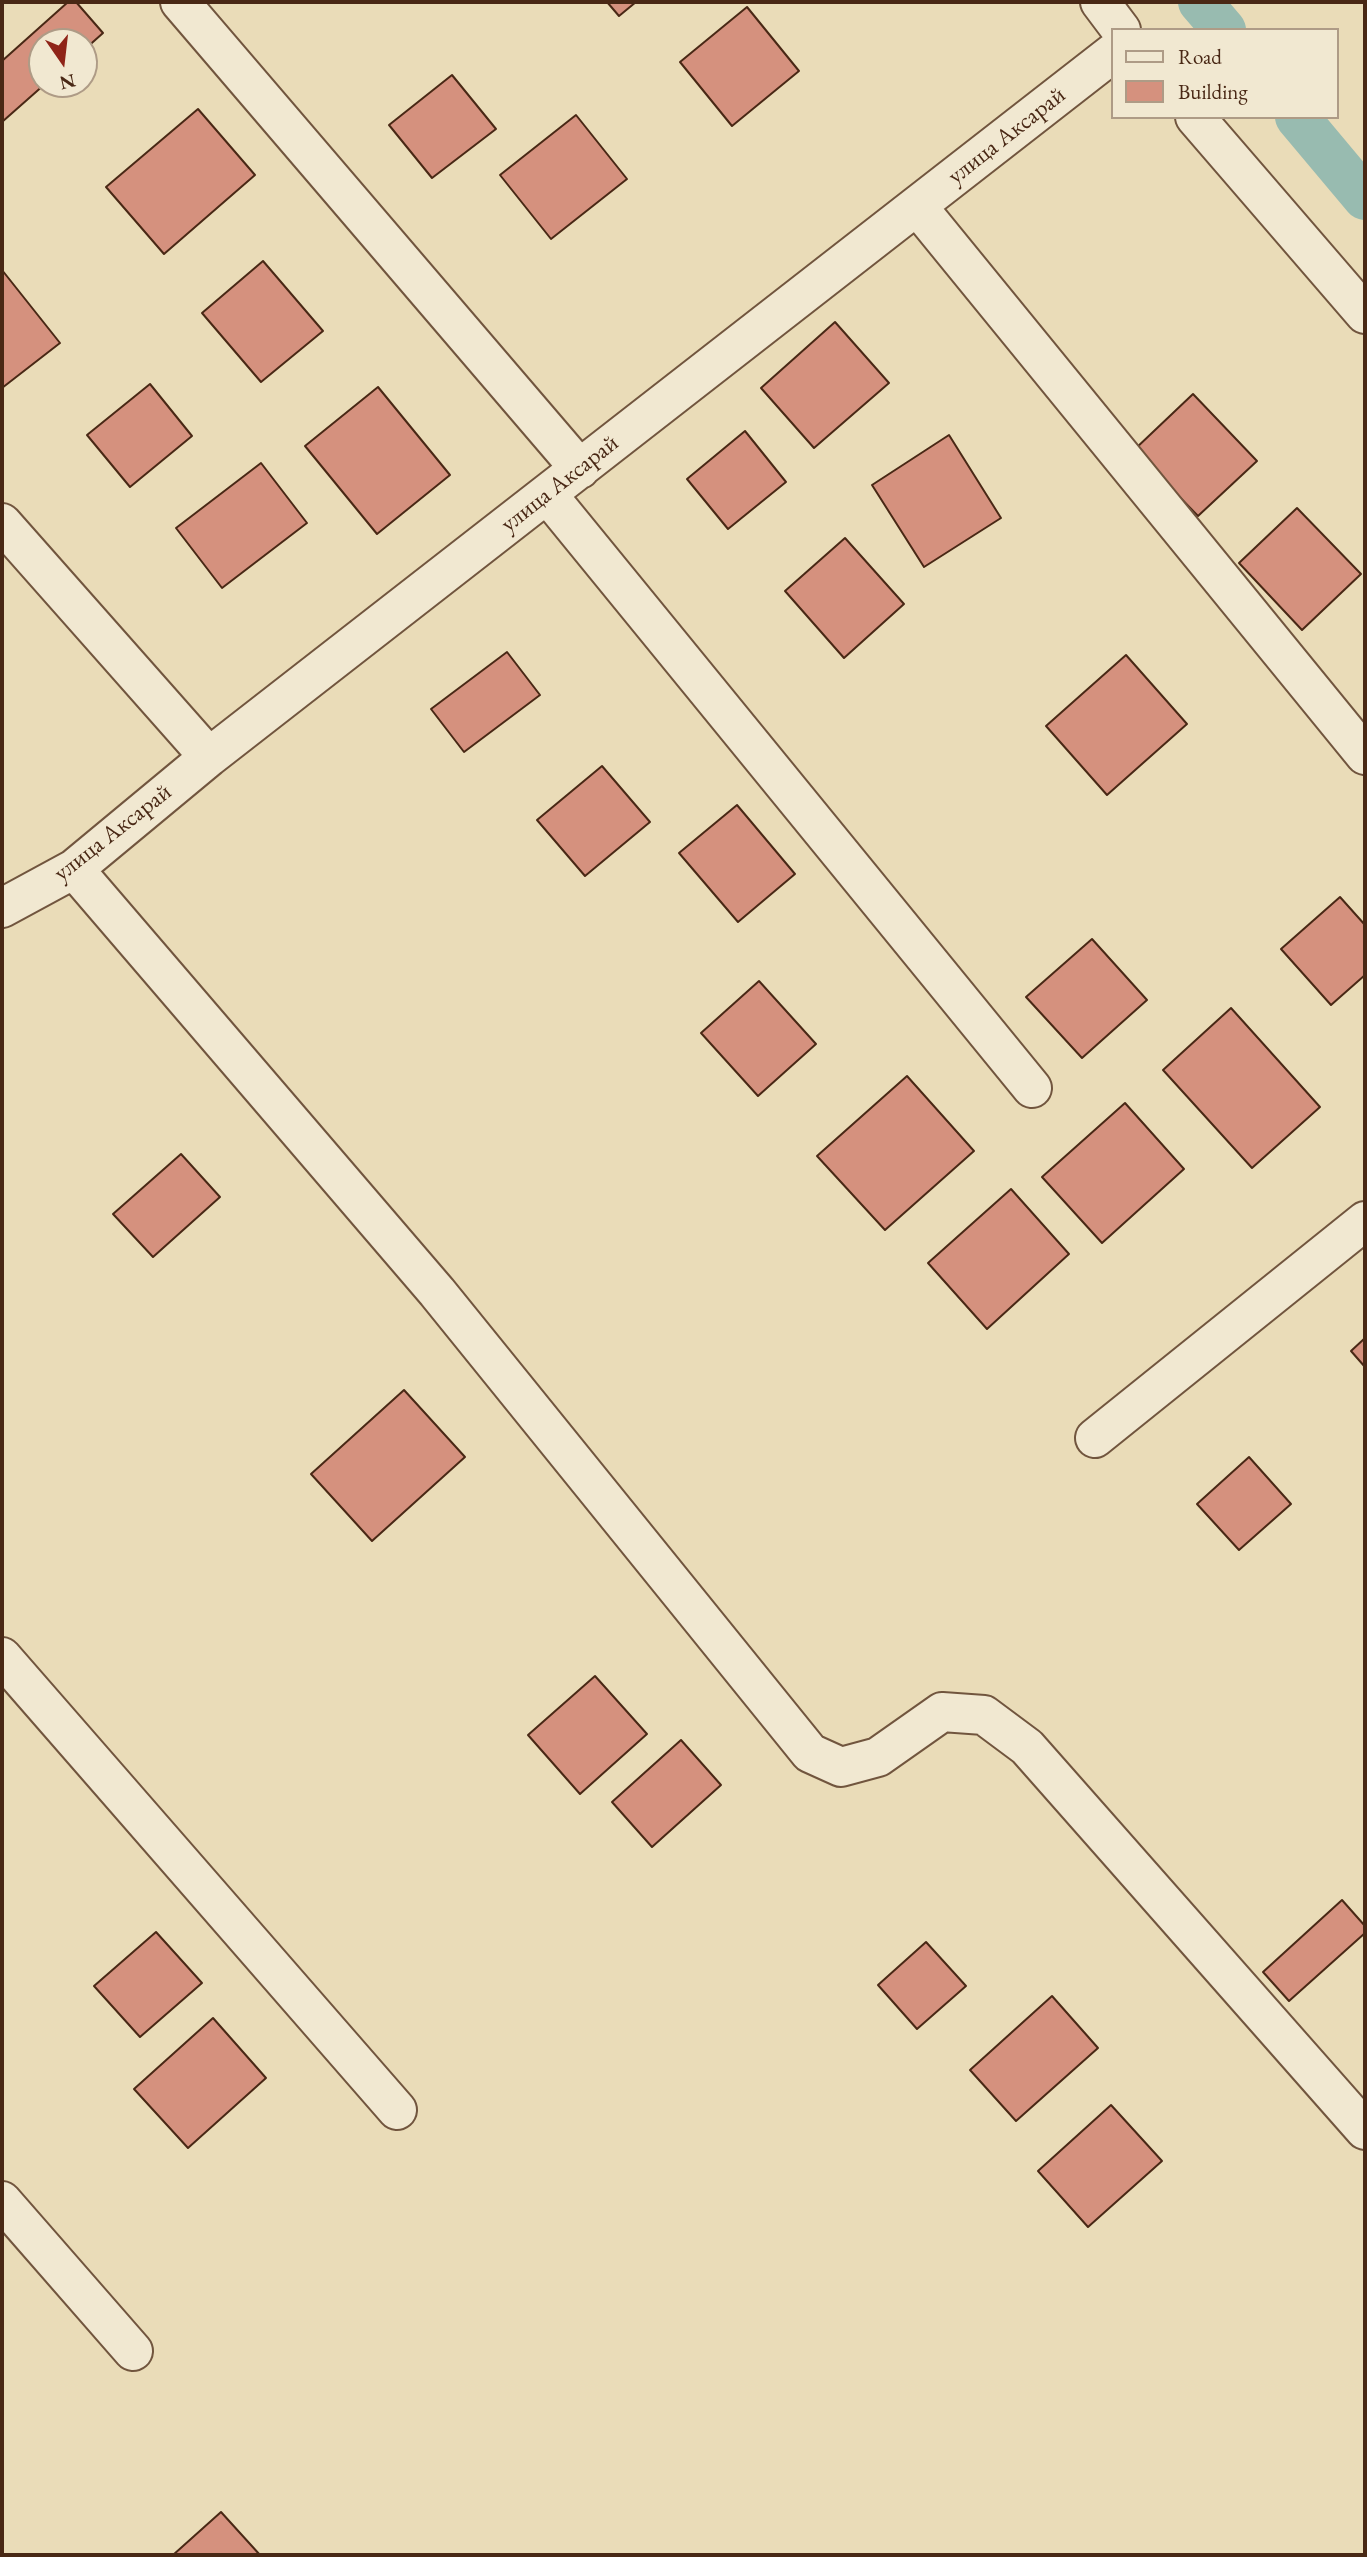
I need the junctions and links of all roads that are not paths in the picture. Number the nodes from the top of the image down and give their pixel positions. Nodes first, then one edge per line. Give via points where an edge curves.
1 (180, 2) edge
2 (1100, 2) edge
3 (1120, 28) edge
4 (1112, 54) edge
5 (1197, 119) edge
6 (917, 206) junction
7 (1365, 314) edge
8 (580, 469) junction
9 (547, 494) junction
10 (2, 523) edge
11 (1365, 755) edge
12 (209, 757) junction
13 (74, 869) junction
14 (2, 908) edge
15 (1032, 1088) dead end
16 (1365, 1221) edge
17 (1095, 1438) dead end
18 (2, 1657) edge
19 (397, 2110) dead end
20 (1365, 2130) edge
21 (2, 2201) edge
22 (133, 2351) dead end

1 - 8 street
2 - 3 street
4 - 6 street, улица Аксарай
5 - 7 street
6 - 8 street, улица Аксарай
6 - 11 street
8 - 9 street, улица Аксарай
9 - 12 street, улица Аксарай
9 - 15 street
10 - 12 street
12 - 13 street, улица Аксарай
13 - 14 street, улица Аксарай
13 - 20 street via 437,1292 810,1753 841,1767 878,1757 942,1712 984,1715 1027,1747
16 - 17 street
18 - 19 street
21 - 22 street

